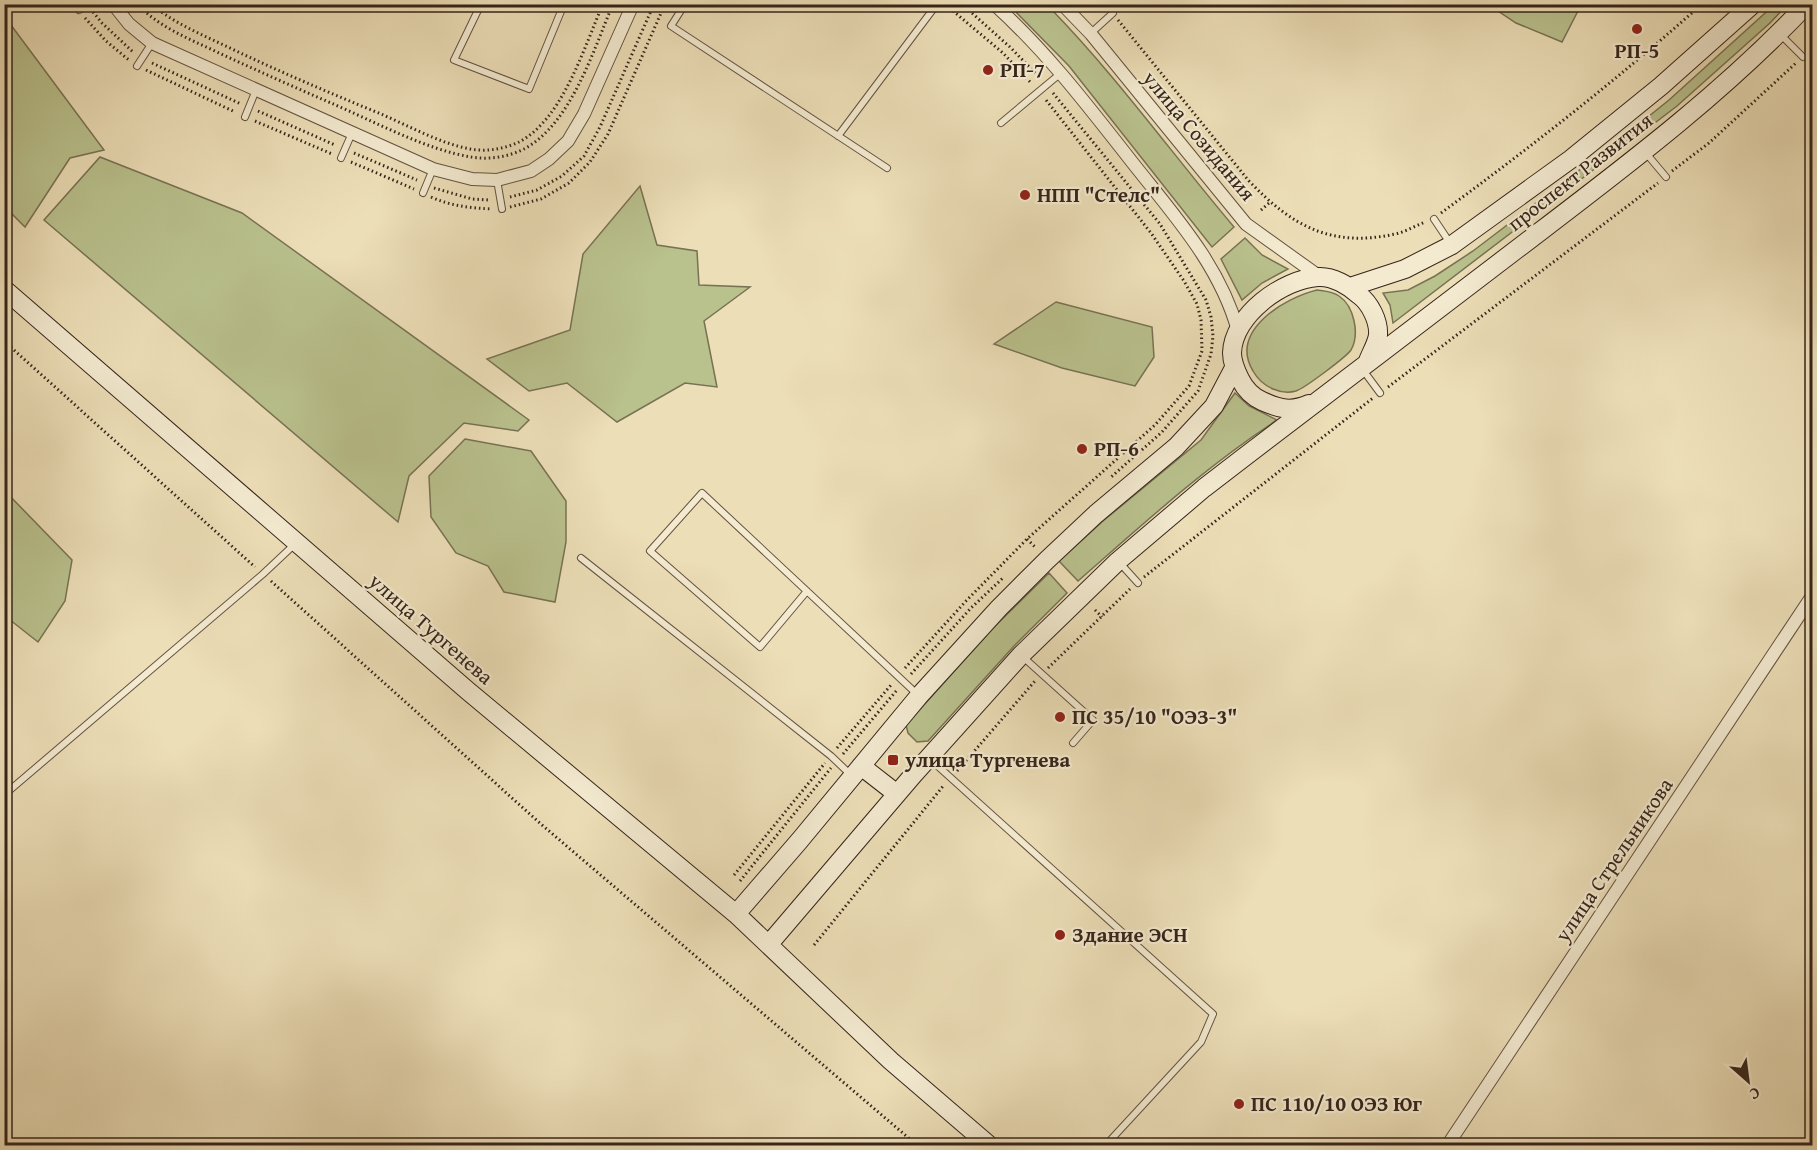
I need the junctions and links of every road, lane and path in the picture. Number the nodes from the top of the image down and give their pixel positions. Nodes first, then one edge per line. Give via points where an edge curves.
1 (113, 4) edge
2 (137, 4) edge
3 (151, 4) edge
4 (481, 4) edge
5 (564, 4) edge
6 (603, 4) edge
7 (614, 4) edge
8 (633, 4) edge
9 (654, 4) edge
10 (665, 4) edge
11 (685, 4) edge
12 (937, 4) edge
13 (945, 4) edge
14 (962, 4) edge
15 (994, 4) edge
16 (1062, 4) edge
17 (1702, 4) edge
18 (1807, 4) edge
19 (89, 5) edge
20 (1747, 6) edge
21 (79, 10) joint
22 (1113, 13) joint
23 (1779, 33) junction
24 (1090, 34) junction
25 (152, 44) junction
26 (1803, 57) joint
27 (142, 58) junction
28 (137, 66) junction
29 (1062, 72) junction
30 (1047, 85) junction
31 (256, 90) junction
32 (1039, 92) junction
33 (249, 107) junction
34 (244, 117) junction
35 (1001, 123) dead end
36 (352, 133) junction
37 (838, 136) junction
38 (345, 149) junction
39 (1644, 151) junction
40 (341, 158) junction
41 (887, 168) dead end
42 (433, 169) junction
43 (1666, 177) junction
44 (497, 180) junction
45 (426, 184) junction
46 (423, 193) junction
47 (500, 200) junction
48 (1269, 202) junction
49 (502, 209) junction
50 (1262, 210) dead end
51 (1434, 219) junction
52 (1452, 245) junction
53 (1191, 275) junction
54 (1320, 277) junction
55 (1185, 281) junction
56 (1350, 286) junction
57 (4, 289) edge
58 (1238, 331) junction
59 (4, 341) edge
60 (1365, 364) junction
61 (1234, 368) junction
62 (1380, 393) junction
63 (1317, 402) junction
64 (1109, 479) dead end
65 (1027, 539) junction
66 (1043, 540) dead end
67 (296, 542) junction
68 (581, 558) dead end
69 (1118, 561) junction
70 (1011, 570) dead end
71 (263, 574) junction
72 (1138, 583) junction
73 (807, 591) junction
74 (1812, 596) edge
75 (1095, 610) dead end
76 (1102, 617) junction
77 (1021, 655) junction
78 (1042, 674) junction
79 (898, 676) junction
80 (904, 682) junction
81 (919, 696) junction
82 (1072, 742) dead end
83 (831, 756) junction
84 (928, 758) junction
85 (837, 761) junction
86 (857, 771) junction
87 (950, 778) junction
88 (897, 794) junction
89 (4, 795) edge
90 (734, 875) dead end
91 (740, 881) dead end
92 (736, 914) junction
93 (769, 944) junction
94 (814, 945) dead end
95 (918, 1146) edge
96 (990, 1146) edge
97 (1105, 1146) edge
98 (1447, 1146) edge

1 - 25 street
2 - 7 path via 165,27 361,116 439,149 494,159 521,150 552,127 568,105
3 - 6 path via 171,20 272,68 458,146 491,150 516,143 544,121 560,99
4 - 5 lane via 454,60 529,89
8 - 44 street via 568,141 531,171
9 - 47 path via 584,156 562,176 537,190
10 - 49 path via 608,134 590,162 569,183 541,199
11 - 37 lane via 670,26
12 - 37 lane
13 - 32 path via 1003,53
14 - 30 path
15 - 29 street
16 - 24 street, улица Созидания
17 - 51 path via 1551,132
18 - 23 street, проспект Развития
19 - 21 lane
19 - 27 path via 128,49
20 - 52 street, проспект Развития via 1661,86 1580,152
21 - 28 path via 106,41
22 - 24 lane
22 - 48 path
23 - 26 lane
23 - 39 street, проспект Развития
24 - 54 street, улица Созидания via 1246,224
25 - 27 lane
25 - 31 street
26 - 43 path
27 - 28 lane
27 - 33 path
28 - 34 path
29 - 30 lane
29 - 58 street via 1207,260 1232,308
30 - 32 lane
30 - 53 path via 1160,224
31 - 33 lane
31 - 36 street
32 - 35 lane
32 - 55 path via 1151,232
33 - 34 lane
33 - 38 path
34 - 40 path
36 - 38 lane
36 - 42 street
37 - 41 lane
38 - 40 lane
38 - 45 path
39 - 43 lane
39 - 60 street, проспект Развития
40 - 46 path
42 - 44 street via 472,179
42 - 45 lane
43 - 62 path
44 - 47 lane
45 - 46 lane
45 - 47 path via 448,194
46 - 49 path via 445,203
47 - 49 lane
48 - 50 path
48 - 51 path via 1310,230 1338,237 1396,234
51 - 52 lane
52 - 56 street, проспект Развития via 1405,269
53 - 55 path
53 - 64 path via 1206,300 1213,336 1198,391 1162,432
54 - 56 street
54 - 58 street via 1294,282 1270,295
55 - 65 path via 1197,304 1203,335 1202,351 1189,386 1155,425
56 - 60 street via 1373,312 1378,335
57 - 67 street, улица Тургенева
58 - 61 street via 1232,352
59 - 71 path
60 - 62 lane
60 - 63 street
61 - 63 street via 1244,388 1270,405 1296,410
61 - 81 street via 1214,406 1183,439 1047,560
62 - 72 path
63 - 69 street via 1204,488
65 - 66 path via 1035,547
65 - 79 path
67 - 71 lane
67 - 92 street, улица Тургенева via 468,692
68 - 83 lane
69 - 72 lane
69 - 77 street
70 - 80 path
71 - 89 lane
71 - 95 path via 542,825
72 - 76 path
73 - 73 lane via 702,493 650,551 760,647
73 - 79 lane
74 - 98 street, улица Стрельникова
75 - 76 path
76 - 78 path
77 - 78 lane
77 - 84 street
78 - 82 lane via 1093,720
78 - 87 path
79 - 80 lane
79 - 83 path
80 - 81 lane
80 - 85 path
81 - 86 street
83 - 85 lane
83 - 90 path
84 - 87 lane
84 - 88 street
85 - 86 lane
85 - 91 path
86 - 88 street
86 - 92 street
87 - 94 path
87 - 97 lane via 1213,1014 1201,1042
88 - 93 street
92 - 93 street, улица Тургенева
93 - 96 street, улица Тургенева via 891,1061

